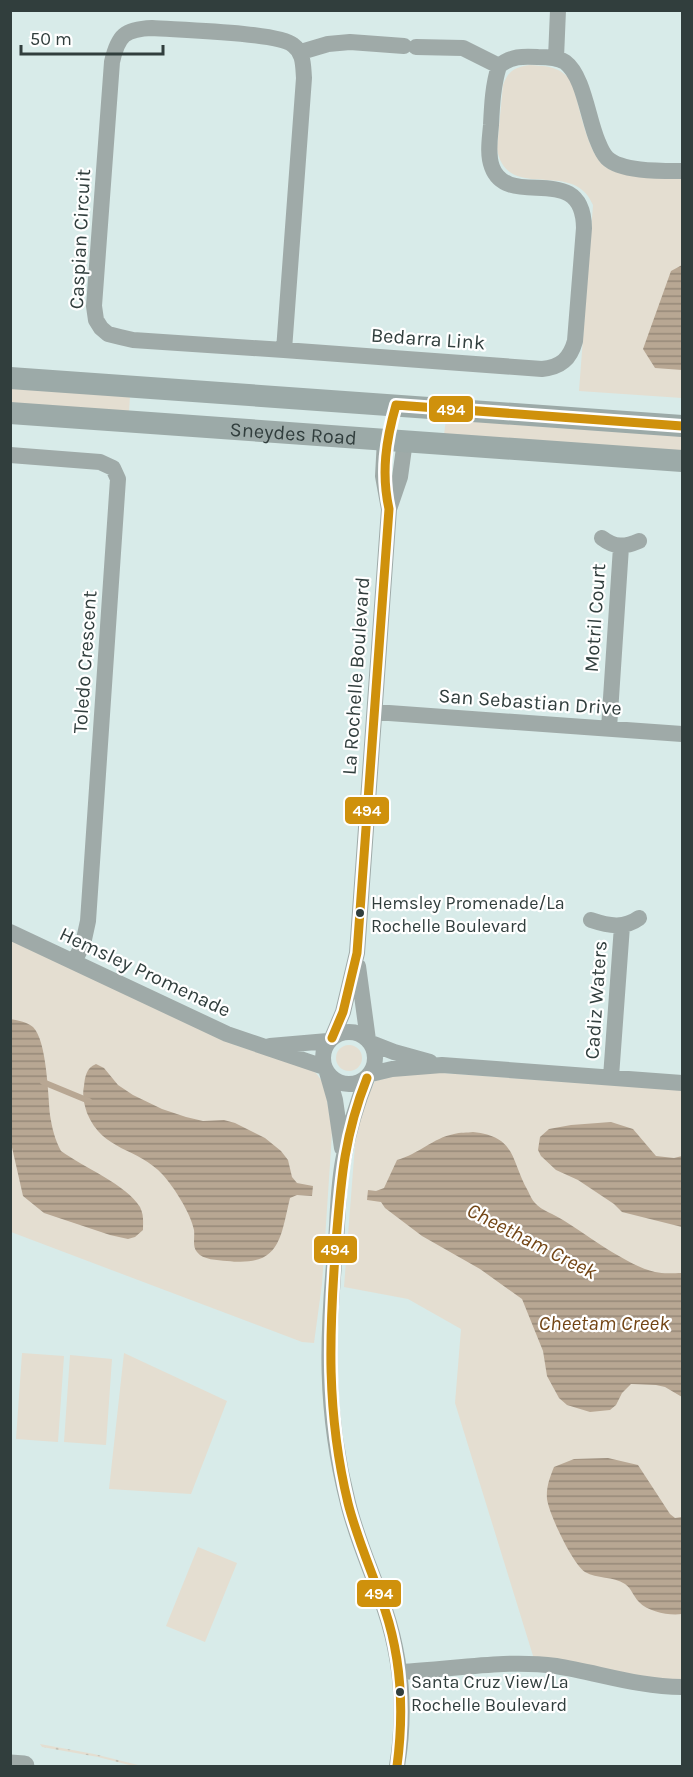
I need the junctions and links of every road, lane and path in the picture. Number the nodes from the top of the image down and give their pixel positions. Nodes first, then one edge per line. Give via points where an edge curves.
1 (558, 10) edge
2 (301, 52) junction
3 (556, 58) junction
4 (499, 66) junction
5 (682, 171) edge
6 (284, 350) junction
7 (10, 378) edge
8 (396, 405) junction
9 (10, 413) edge
10 (682, 426) edge
11 (395, 441) junction
12 (10, 455) edge
13 (682, 461) edge
14 (602, 538) dead end
15 (639, 541) dead end
16 (621, 547) junction
17 (375, 712) junction
18 (609, 728) junction
19 (682, 734) edge
20 (639, 918) dead end
21 (591, 920) dead end
22 (622, 926) junction
23 (10, 932) edge
24 (357, 953) junction
25 (74, 962) junction
26 (330, 1039) junction
27 (370, 1041) junction
28 (263, 1046) junction
29 (442, 1065) junction
30 (325, 1070) junction
31 (369, 1076) junction
32 (611, 1077) junction
33 (682, 1083) edge
34 (343, 1158) junction
35 (400, 1672) junction
36 (682, 1687) edge
37 (10, 1765) edge
38 (24, 1767) edge
39 (397, 1767) edge

1 - 3 street
2 - 4 street via 350,42 463,48
2 - 6 street via 304,78
2 - 6 street, Caspian Circuit via 293,44 274,37 152,28 135,29 118,41 112,62 94,306 101,328 120,338
3 - 4 street via 518,56
3 - 5 street via 577,78 605,157 626,167
4 - 6 street, Bedarra Link via 493,87 493,170 513,185 568,193 583,211 575,341 567,360 542,369
7 - 8 main road, Sneydes Road
8 - 10 main road, Sneydes Road
8 - 11 main road
9 - 11 main road, Sneydes Road
11 - 13 main road, Sneydes Road
11 - 17 street, La Rochelle Boulevard via 400,477 389,509
12 - 25 street, Toledo Crescent via 100,462 113,468 118,479 88,921
14 - 16 street, Motril Court
15 - 16 street, Motril Court
16 - 18 street, Motril Court
17 - 18 street, San Sebastian Drive
17 - 24 street, La Rochelle Boulevard
18 - 19 street, San Sebastian Drive
20 - 22 street, Cadiz Waters
21 - 22 street, Cadiz Waters
22 - 32 street, Cadiz Waters
23 - 25 street, Hemsley Promenade
24 - 26 street, La Rochelle Boulevard via 343,1012
24 - 27 street, La Rochelle Boulevard
25 - 28 street, Hemsley Promenade via 227,1034
26 - 27 street via 346,1031
26 - 28 street, Hemsley Promenade
26 - 30 street via 322,1058
27 - 29 street
27 - 31 street via 376,1059
28 - 30 street, Hemsley Promenade
29 - 31 street via 392,1069
29 - 32 street
30 - 31 street via 345,1084 361,1082
30 - 34 street
31 - 34 street via 352,1119
32 - 33 street
34 - 35 street via 328,1336 329,1392 340,1469 353,1522 385,1612
35 - 36 street via 508,1664 555,1666 643,1684
35 - 39 street via 402,1725
37 - 38 street

